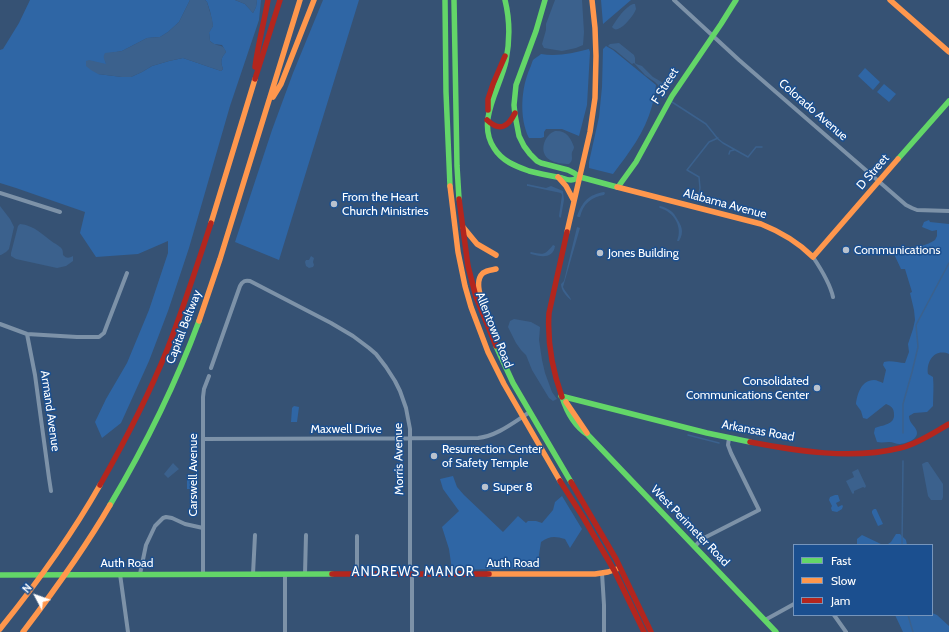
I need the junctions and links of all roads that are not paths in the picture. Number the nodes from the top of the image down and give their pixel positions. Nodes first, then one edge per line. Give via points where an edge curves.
1 (268, 0) edge
2 (280, 0) edge
3 (300, 0) edge
4 (314, 0) edge
5 (445, 0) edge
6 (454, 0) edge
7 (505, 0) edge
8 (545, 0) edge
9 (592, 0) edge
10 (674, 0) edge
11 (736, 0) edge
12 (890, 0) edge
13 (713, 36) junction
14 (949, 52) edge
15 (254, 83) junction
16 (949, 101) edge
17 (265, 113) junction
18 (515, 113) junction
19 (487, 120) junction
20 (558, 177) junction
21 (580, 177) junction
22 (879, 181) junction
23 (618, 187) junction
24 (0, 193) edge
25 (574, 202) junction
26 (949, 211) edge
27 (60, 212) dead end
28 (462, 225) junction
29 (496, 255) dead end
30 (813, 257) junction
31 (496, 269) dead end
32 (127, 273) dead end
33 (834, 297) dead end
34 (0, 324) edge
35 (489, 329) junction
36 (27, 334) junction
37 (211, 368) dead end
38 (209, 376) dead end
39 (561, 396) junction
40 (530, 412) junction
41 (522, 416) junction
42 (949, 424) edge
43 (410, 438) junction
44 (730, 438) junction
45 (203, 439) junction
46 (51, 491) dead end
47 (203, 528) junction
48 (255, 535) dead end
49 (306, 535) dead end
50 (358, 536) dead end
51 (695, 546) junction
52 (620, 567) junction
53 (614, 570) junction
54 (120, 574) junction
55 (140, 574) junction
56 (203, 574) junction
57 (253, 574) junction
58 (285, 574) junction
59 (305, 574) junction
60 (357, 574) junction
61 (411, 574) junction
62 (602, 574) junction
63 (0, 575) edge
64 (793, 605) edge
65 (835, 616) edge
66 (765, 620) junction
67 (0, 629) edge
68 (23, 632) edge
69 (128, 632) edge
70 (285, 632) edge
71 (412, 632) edge
72 (604, 632) edge
73 (644, 632) edge
74 (651, 632) edge
75 (776, 632) edge
76 (846, 632) edge

1 - 15 main road via 257,53
2 - 15 main road, Capital Beltway
3 - 17 main road, Capital Beltway
4 - 17 main road via 280,84
5 - 41 main road, Allentown Road via 448,166 458,252 465,286 480,332 495,367
6 - 28 main road, Allentown Road via 457,166
7 - 19 main road via 509,30 507,55
8 - 18 main road via 516,84
9 - 21 main road via 596,48 595,90 592,126
10 - 13 street, Colorado Avenue
11 - 13 main road, F Street
12 - 14 main road
13 - 22 street, Colorado Avenue
13 - 23 main road, F Street via 674,92 645,147
15 - 67 main road, Capital Beltway via 189,292 141,408 108,471 76,524 45,572
16 - 22 main road, D Street
17 - 68 main road, Capital Beltway via 206,300 167,399 140,454 110,506 44,606
18 - 19 main road via 508,124 500,128
18 - 21 main road via 524,147 531,155 546,165 573,172
19 - 20 main road via 487,136 493,149 503,159 523,168
20 - 21 main road via 571,180
20 - 25 main road
21 - 23 main road, Alabama Avenue
21 - 25 main road, West Perimeter Road
22 - 26 street, Colorado Avenue via 914,210
22 - 30 main road, D Street
23 - 30 main road, Alabama Avenue via 760,224 788,237
24 - 27 street
25 - 39 main road, West Perimeter Road via 548,313 550,358
28 - 29 main road via 476,244
28 - 35 main road, Allentown Road via 476,297
30 - 33 street, Alabama Avenue
31 - 35 main road via 490,269 482,274 478,282
32 - 36 street via 108,325 99,337
34 - 36 street
35 - 40 main road, Allentown Road via 510,378
36 - 46 street, Armand Avenue
37 - 43 street, Morris Avenue via 240,286 244,281 250,281 331,323 369,348 382,361 400,391 408,416
38 - 45 street, Carswell Avenue via 204,391
39 - 44 main road, Arkansas Road
39 - 51 main road, West Perimeter Road via 588,435
40 - 41 street, Maxwell Drive
40 - 52 main road, Allentown Road
41 - 43 street, Maxwell Drive via 482,438
41 - 53 main road, Allentown Road
42 - 44 main road, Arkansas Road via 907,446 857,453 794,449
43 - 45 street, Maxwell Drive
43 - 61 street, Morris Avenue
44 - 51 street via 729,450 759,510 702,539
45 - 47 street, Carswell Avenue
47 - 55 street via 172,518 163,518 155,526 146,545
47 - 56 street, Carswell Avenue
48 - 57 street
49 - 59 street
50 - 60 street
51 - 66 main road, West Perimeter Road
52 - 53 main road, Auth Road
52 - 74 main road, Allentown Road
53 - 62 main road, Auth Road
53 - 73 main road, Allentown Road
54 - 55 main road, Auth Road
54 - 63 main road, Auth Road
54 - 69 street
55 - 56 main road, Auth Road
56 - 57 main road, Auth Road
57 - 58 main road, Auth Road
58 - 59 main road, Auth Road
58 - 70 street
59 - 60 main road, Auth Road
60 - 61 main road, Auth Road
61 - 62 main road, Auth Road
61 - 71 street, Morris Avenue
62 - 72 street
64 - 66 street
65 - 76 street
66 - 75 main road, West Perimeter Road

